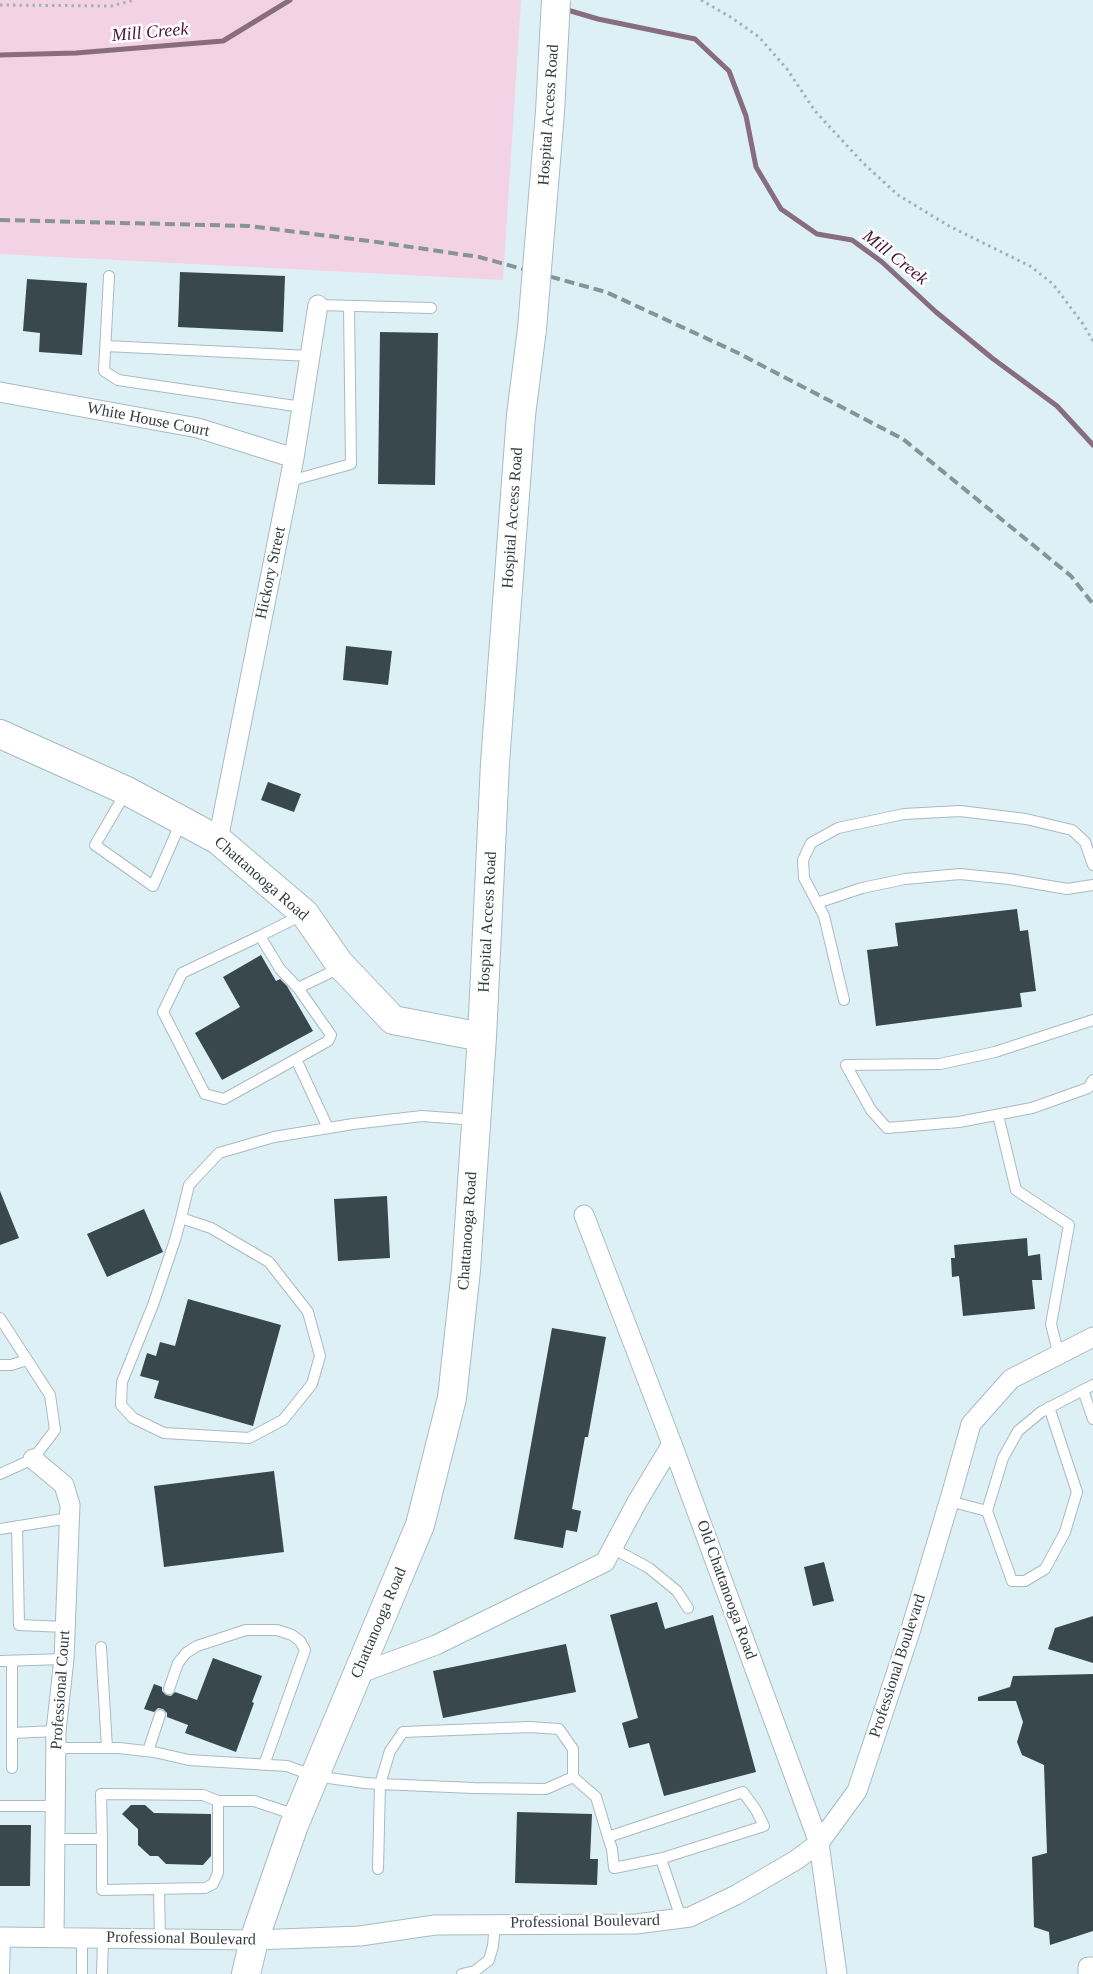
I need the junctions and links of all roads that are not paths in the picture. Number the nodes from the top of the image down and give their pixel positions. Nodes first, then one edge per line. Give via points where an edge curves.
1 (556, 0) edge
2 (109, 276) dead end
3 (318, 305) joint
4 (349, 306) junction
5 (431, 308) dead end
6 (106, 346) junction
7 (310, 356) junction
8 (0, 392) edge
9 (302, 407) junction
10 (294, 458) junction
11 (290, 481) junction
12 (0, 734) edge
13 (127, 792) junction
14 (182, 821) junction
15 (218, 840) junction
16 (1093, 865) edge
17 (1093, 885) edge
18 (817, 903) junction
19 (305, 914) junction
20 (260, 936) junction
21 (342, 966) junction
22 (298, 988) junction
23 (844, 1000) dead end
24 (1093, 1020) edge
25 (482, 1037) junction
26 (296, 1059) junction
27 (1093, 1080) edge
28 (998, 1115) junction
29 (477, 1120) junction
30 (328, 1128) junction
31 (584, 1214) dead end
32 (180, 1218) junction
33 (0, 1318) edge
34 (1093, 1337) edge
35 (1059, 1356) junction
36 (28, 1360) junction
37 (0, 1365) edge
38 (1088, 1387) edge
39 (1049, 1407) junction
40 (1093, 1419) edge
41 (672, 1444) junction
42 (33, 1459) junction
43 (0, 1474) edge
44 (950, 1501) junction
45 (987, 1511) junction
46 (69, 1518) junction
47 (17, 1526) junction
48 (0, 1529) edge
49 (612, 1548) junction
50 (688, 1608) dead end
51 (65, 1626) junction
52 (101, 1647) dead end
53 (64, 1660) junction
54 (0, 1661) edge
55 (12, 1661) junction
56 (358, 1674) junction
57 (168, 1690) dead end
58 (160, 1714) dead end
59 (12, 1733) junction
60 (56, 1739) junction
61 (108, 1748) junction
62 (148, 1751) junction
63 (264, 1765) junction
64 (12, 1768) dead end
65 (314, 1776) junction
66 (573, 1778) junction
67 (380, 1784) junction
68 (218, 1801) junction
69 (0, 1806) edge
70 (55, 1806) junction
71 (297, 1816) junction
72 (608, 1837) junction
73 (55, 1839) junction
74 (102, 1839) junction
75 (819, 1843) junction
76 (660, 1859) junction
77 (378, 1869) dead end
78 (159, 1889) junction
79 (681, 1918) junction
80 (495, 1924) junction
81 (2, 1937) edge
82 (54, 1937) junction
83 (82, 1937) junction
84 (103, 1938) junction
85 (160, 1939) junction
86 (254, 1940) junction
87 (4, 1974) edge
88 (82, 1974) edge
89 (102, 1974) edge
90 (246, 1974) edge
91 (462, 1974) edge
92 (837, 1974) edge

1 - 25 main road, Hospital Access Road, bridge via 550,112 532,329 521,415 495,763
2 - 6 lane
3 - 4 lane
3 - 7 street, Hickory Street
4 - 5 lane
4 - 11 lane via 351,464
6 - 7 lane
6 - 9 lane via 104,371 118,380
7 - 9 street, Hickory Street
8 - 10 street, White House Court via 198,428
9 - 10 street, Hickory Street
10 - 11 street, Hickory Street
11 - 15 street, Hickory Street
12 - 13 main road, Chattanooga Road
13 - 14 main road, Chattanooga Road
13 - 14 lane via 95,845 153,886
14 - 15 main road, Chattanooga Road
15 - 19 main road, Chattanooga Road
16 - 18 lane via 1085,842 1072,830 1026,819 960,811 904,814 838,828 810,843 803,860 804,878
17 - 18 lane via 1068,889 960,874 905,879 862,888
18 - 23 lane via 824,916
19 - 20 lane
19 - 21 main road, Chattanooga Road
20 - 22 lane via 280,969
20 - 26 lane via 182,973 163,1012 205,1094 224,1099
21 - 22 lane
21 - 25 main road, Chattanooga Road via 392,1020
22 - 26 lane via 331,1035 328,1041
24 - 28 lane via 995,1052 940,1064 846,1065 871,1110 887,1128
25 - 29 main road, Chattanooga Road
26 - 30 lane
27 - 28 lane via 1088,1088 1032,1108
28 - 35 lane via 1016,1190 1069,1225 1051,1324
29 - 30 lane via 422,1116
29 - 56 main road, Chattanooga Road via 452,1398 420,1525
30 - 32 lane via 274,1137 219,1153 190,1185
31 - 41 street, Old Chattanooga Road
32 - 32 lane via 153,1305 122,1382 121,1404 133,1418 164,1433 249,1438 283,1420 312,1384 320,1356 308,1312 269,1262 211,1228
33 - 36 lane
34 - 35 street, Professional Boulevard
35 - 44 street, Professional Boulevard via 1012,1379 971,1424
36 - 37 lane
36 - 42 lane via 50,1395 55,1430
38 - 39 lane
38 - 40 lane
39 - 45 lane via 1018,1431 1003,1458
39 - 45 lane via 1077,1492 1065,1532 1045,1568 1025,1581 1012,1581
41 - 49 street
41 - 75 street, Old Chattanooga Road
42 - 43 lane
42 - 46 street, Professional Court via 64,1485 70,1505
44 - 45 lane
44 - 75 street, Professional Boulevard via 857,1791
46 - 47 lane
46 - 51 street, Professional Court
47 - 48 lane
47 - 51 lane via 19,1625
49 - 50 lane via 649,1568 677,1591
49 - 56 street via 605,1562 436,1645
51 - 53 street, Professional Court
52 - 61 lane
53 - 55 lane
53 - 60 street, Professional Court
54 - 55 lane
55 - 59 lane
56 - 65 main road, Chattanooga Road
57 - 63 lane via 178,1663 197,1646 246,1630 277,1630 300,1640 305,1650
58 - 62 lane
59 - 60 lane
59 - 64 lane
60 - 61 lane
60 - 70 street, Professional Court
61 - 62 lane
62 - 63 lane via 189,1760
63 - 65 lane via 287,1766
65 - 67 lane
65 - 71 main road, Chattanooga Road
66 - 67 lane via 546,1788
66 - 67 lane via 573,1750 559,1729 529,1727 403,1732 390,1751
66 - 72 lane via 596,1797
67 - 77 lane
68 - 71 lane via 254,1801
68 - 74 lane via 203,1795 101,1794
68 - 78 lane via 218,1873 213,1884 205,1888
69 - 70 lane
70 - 73 street, Professional Court
71 - 86 main road, Chattanooga Road
72 - 76 lane via 614,1868
72 - 76 lane via 743,1792 764,1826
73 - 74 lane
73 - 82 street, Professional Court
74 - 78 lane via 102,1890
75 - 79 street, Professional Boulevard via 736,1895 690,1917
75 - 92 street, Old Chattanooga Road
76 - 79 lane
78 - 85 lane
79 - 80 street, Professional Boulevard via 636,1924
80 - 86 street, Professional Boulevard via 435,1925 360,1936
80 - 91 lane via 494,1946 489,1960 475,1971
81 - 82 street, Professional Boulevard
81 - 87 lane
82 - 83 street, Professional Boulevard
83 - 84 street, Professional Boulevard
83 - 88 lane
84 - 85 street, Professional Boulevard
84 - 89 lane
85 - 86 street, Professional Boulevard
86 - 90 main road, Chattanooga Road

